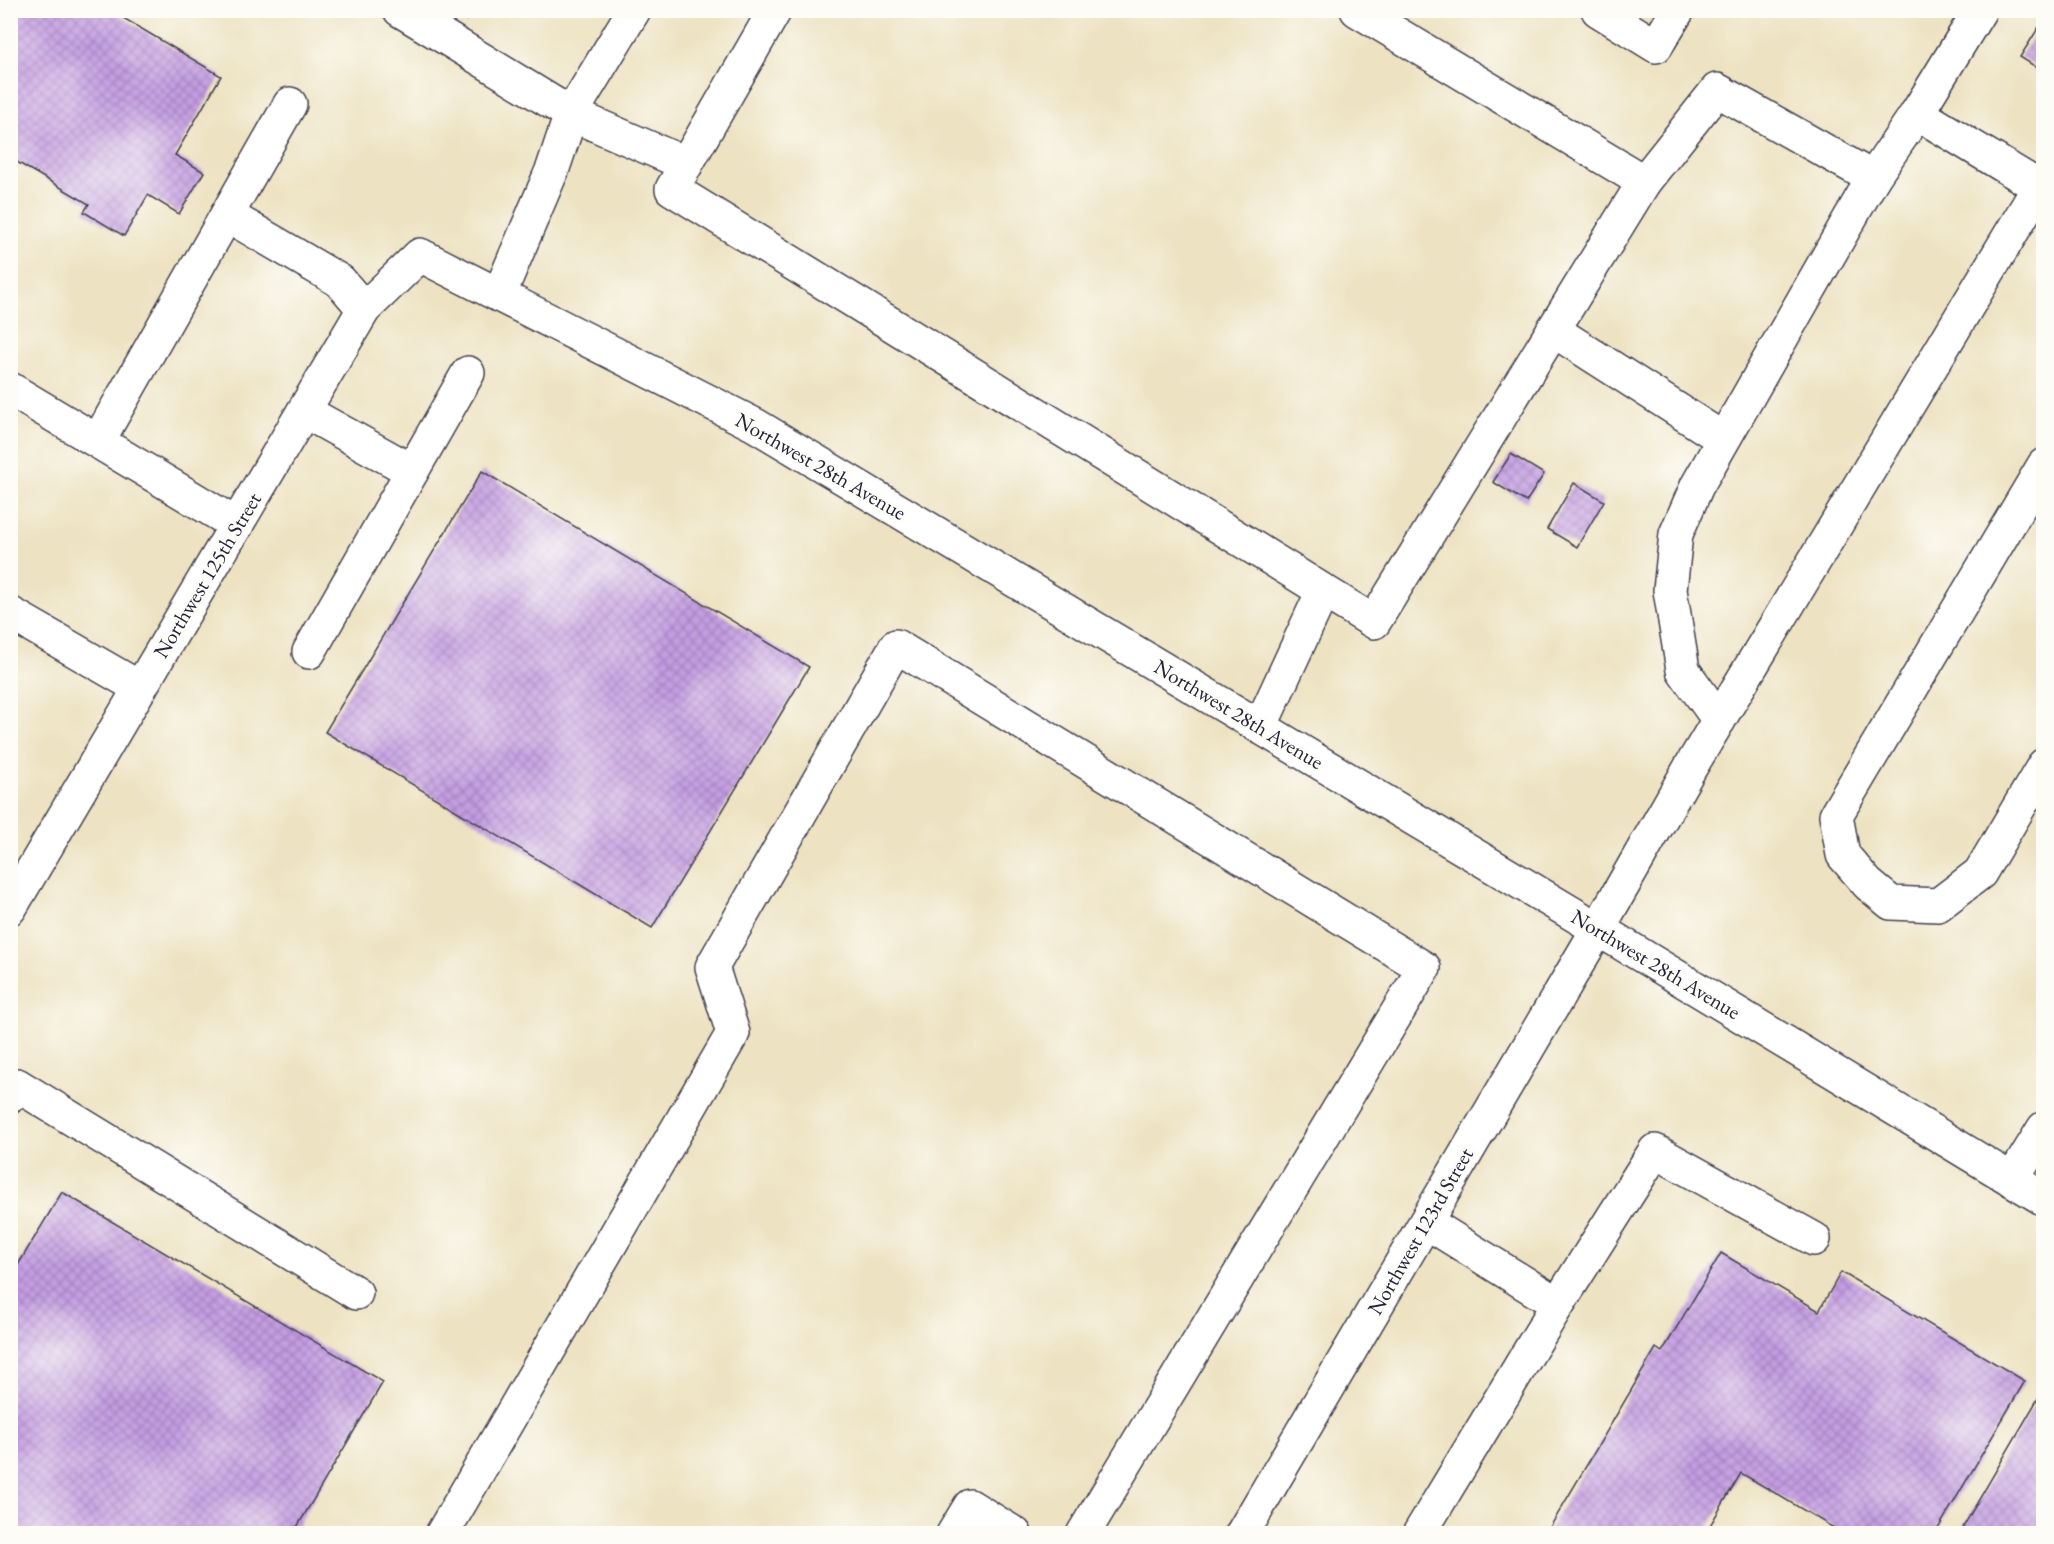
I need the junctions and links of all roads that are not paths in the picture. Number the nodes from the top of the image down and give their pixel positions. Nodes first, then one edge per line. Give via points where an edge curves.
1 (400, 10) edge
2 (634, 10) edge
3 (776, 10) edge
4 (1357, 10) edge
5 (1598, 10) edge
6 (1678, 10) edge
7 (1979, 11) edge
8 (290, 104) dead end
9 (1917, 113) junction
10 (572, 114) junction
11 (686, 164) junction
12 (1873, 178) junction
13 (1644, 182) junction
14 (2041, 188) edge
15 (227, 215) junction
16 (420, 255) joint
17 (499, 295) junction
18 (364, 309) junction
19 (1552, 330) junction
20 (468, 373) dead end
21 (10, 388) edge
22 (304, 411) junction
23 (1723, 439) junction
24 (98, 441) junction
25 (2043, 465) edge
26 (412, 471) junction
27 (237, 525) junction
28 (1323, 591) junction
29 (10, 613) edge
30 (309, 652) dead end
31 (140, 688) junction
32 (1719, 720) junction
33 (1260, 727) junction
34 (2043, 765) edge
35 (10, 908) edge
36 (1598, 929) junction
37 (10, 1096) edge
38 (2043, 1128) edge
39 (2012, 1180) junction
40 (2043, 1199) edge
41 (1426, 1222) junction
42 (1814, 1239) dead end
43 (356, 1293) dead end
44 (1558, 1304) junction
45 (442, 1533) edge
46 (953, 1533) edge
47 (1015, 1533) edge
48 (1083, 1533) edge
49 (1242, 1533) edge
50 (1419, 1533) edge

1 - 10 street
2 - 10 street
3 - 11 street
4 - 13 street
5 - 6 street via 1656,46
7 - 9 street
8 - 15 street
9 - 12 street
9 - 14 street
10 - 11 street
10 - 17 street
11 - 28 street via 672,189
12 - 13 street via 1717,90
12 - 23 street
13 - 19 street
14 - 32 street, Northwest 123rd Street
15 - 18 street via 340,281
15 - 24 street
16 - 17 street, Northwest 28th Avenue
16 - 18 street, Northwest 125th Street
17 - 33 street, Northwest 28th Avenue via 755,425
18 - 22 street, Northwest 125th Street
19 - 23 street
19 - 28 street via 1374,622
20 - 26 street
21 - 24 street
22 - 26 street
22 - 27 street, Northwest 125th Street
23 - 32 street via 1676,534 1670,590 1683,670
24 - 27 street
25 - 34 street via 1836,815 1843,855 1891,903 1938,905 1980,873
26 - 30 street
27 - 31 street, Northwest 125th Street
28 - 33 street
29 - 31 street
31 - 35 street, Northwest 125th Street
32 - 36 street, Northwest 123rd Street
33 - 36 street, Northwest 28th Avenue
36 - 39 street, Northwest 28th Avenue
36 - 41 street, Northwest 123rd Street
37 - 43 street via 17,1085
38 - 39 street
39 - 40 street, Northwest 28th Avenue
41 - 44 street
41 - 49 street, Northwest 123rd Street
42 - 44 street via 1655,1151
44 - 50 street
45 - 48 street via 733,1033 712,967 896,646 1424,968
46 - 47 street via 970,1506

